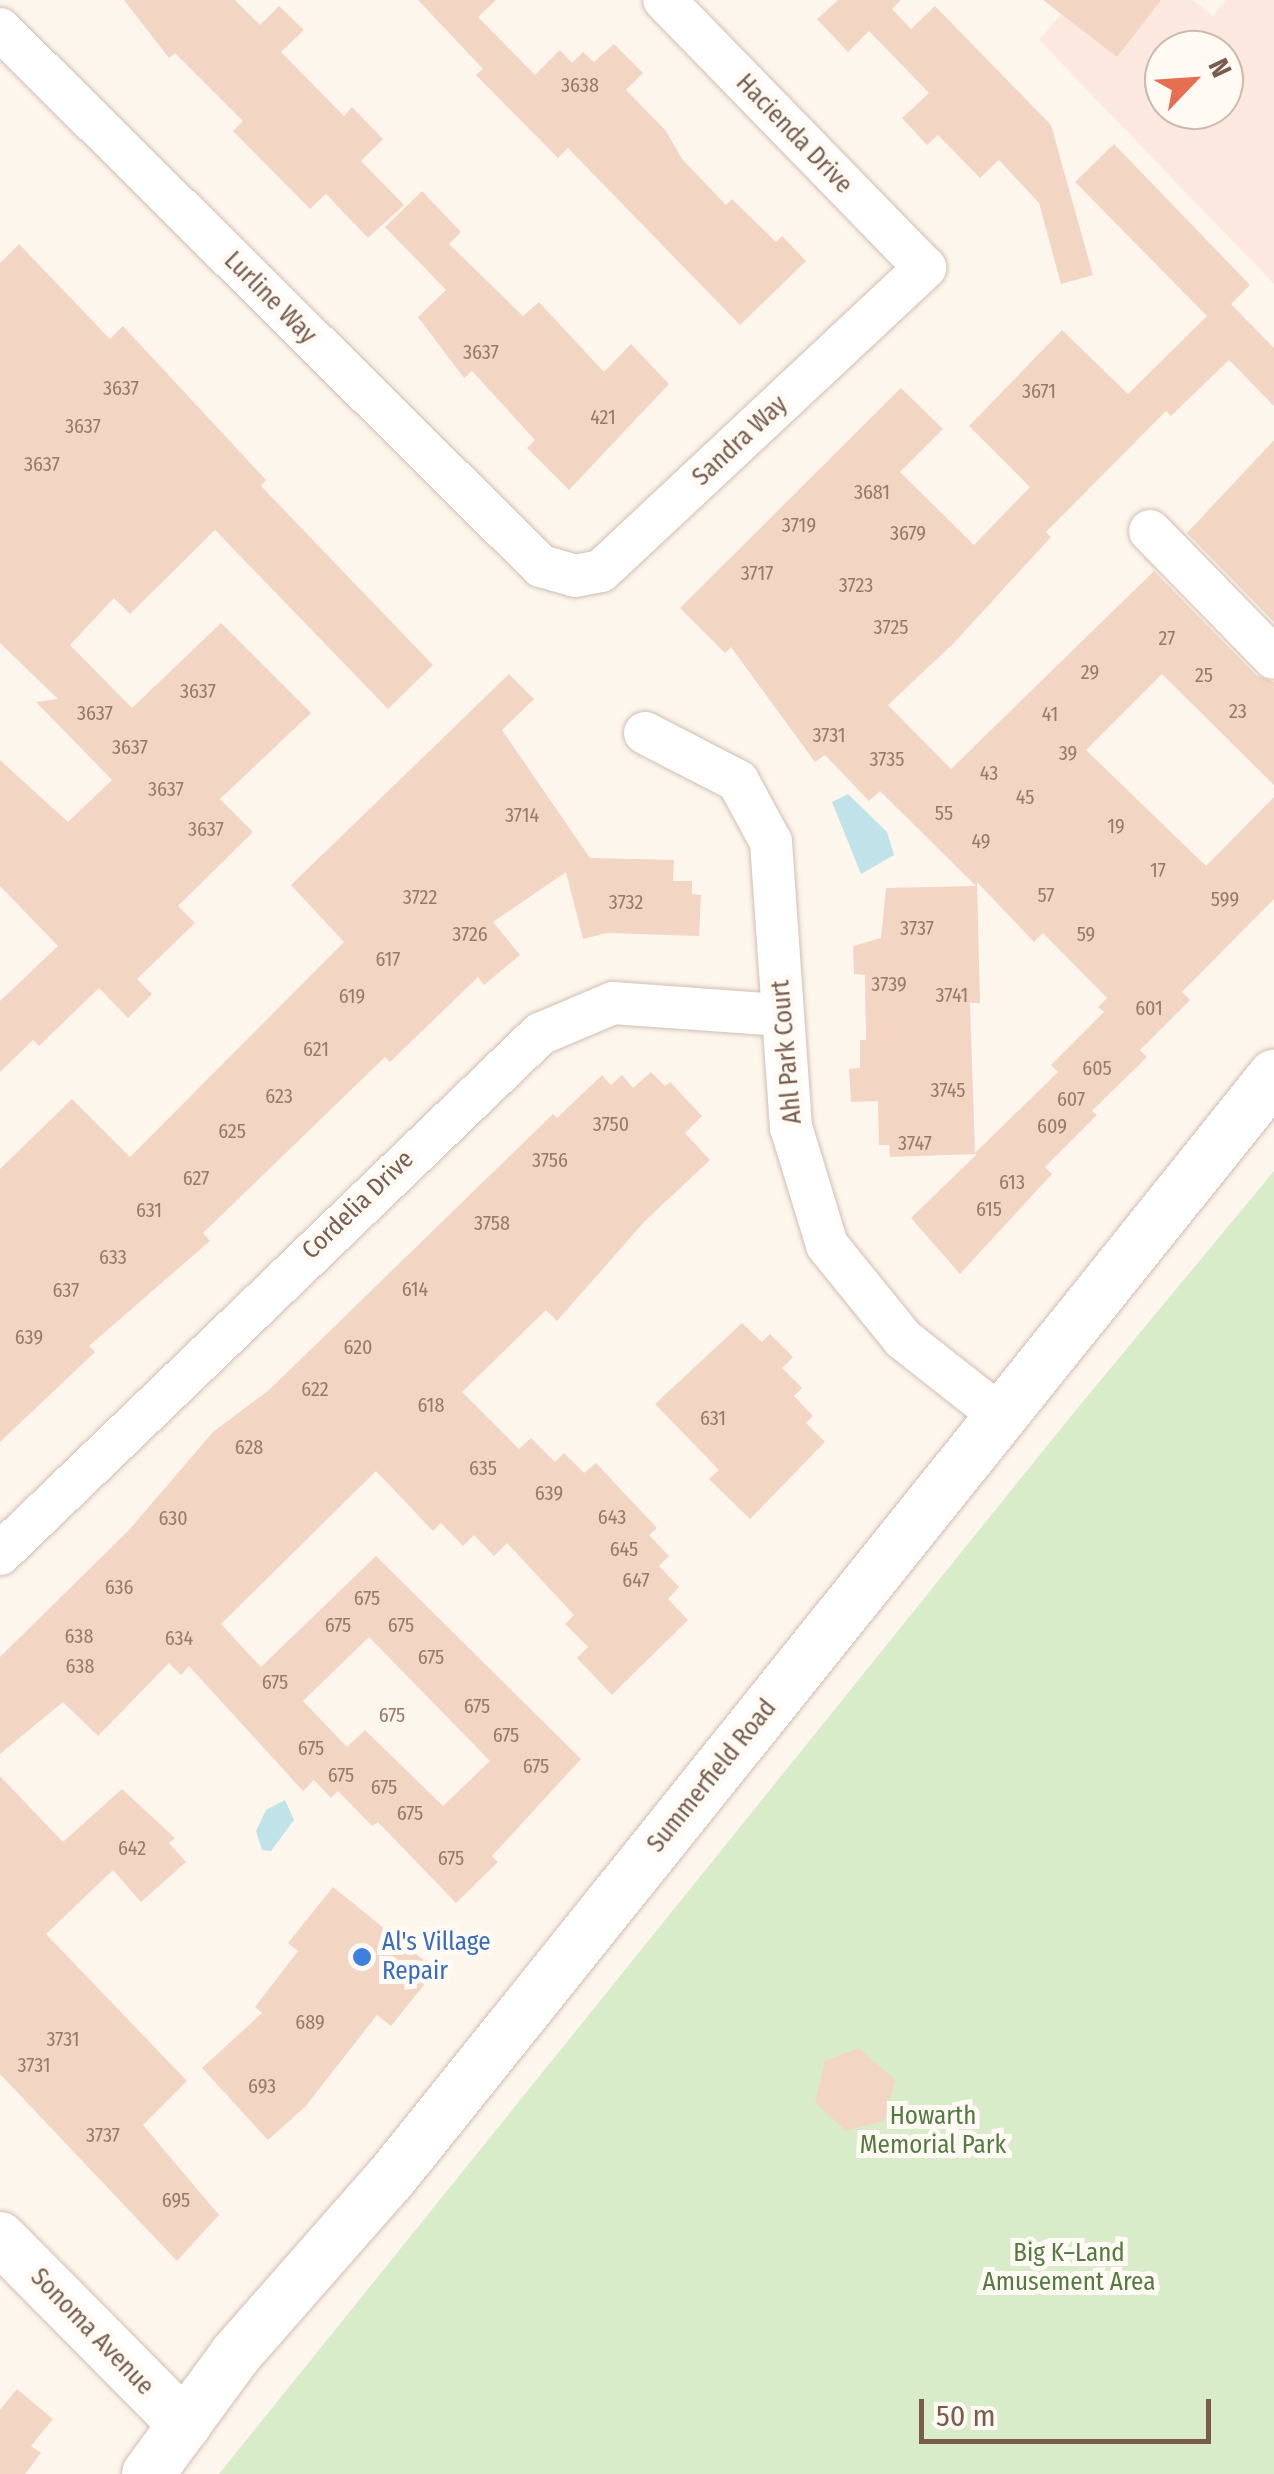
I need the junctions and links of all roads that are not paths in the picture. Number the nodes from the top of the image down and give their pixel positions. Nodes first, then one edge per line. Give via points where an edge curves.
1 (664, 0) edge
2 (0, 29) edge
3 (925, 268) joint
4 (1150, 531) dead end
5 (541, 566) joint
6 (1274, 658) edge
7 (644, 732) dead end
8 (782, 1015) junction
9 (1274, 1076) edge
10 (1002, 1417) junction
11 (0, 1554) edge
12 (0, 2238) edge
13 (184, 2425) junction
14 (148, 2474) edge

1 - 3 street, Hacienda Drive
2 - 5 street, Lurline Way
3 - 5 street, Sandra Way via 601,571 575,576
4 - 6 street
7 - 8 street, Ahl Park Court via 738,781 772,842
8 - 10 street, Ahl Park Court via 791,1127 827,1246 903,1339
8 - 11 street, Cordelia Drive via 612,1003 540,1034
9 - 10 street, Summerfield Road
10 - 13 street, Summerfield Road
12 - 13 street, Sonoma Avenue
13 - 14 street, Summerfield Road

